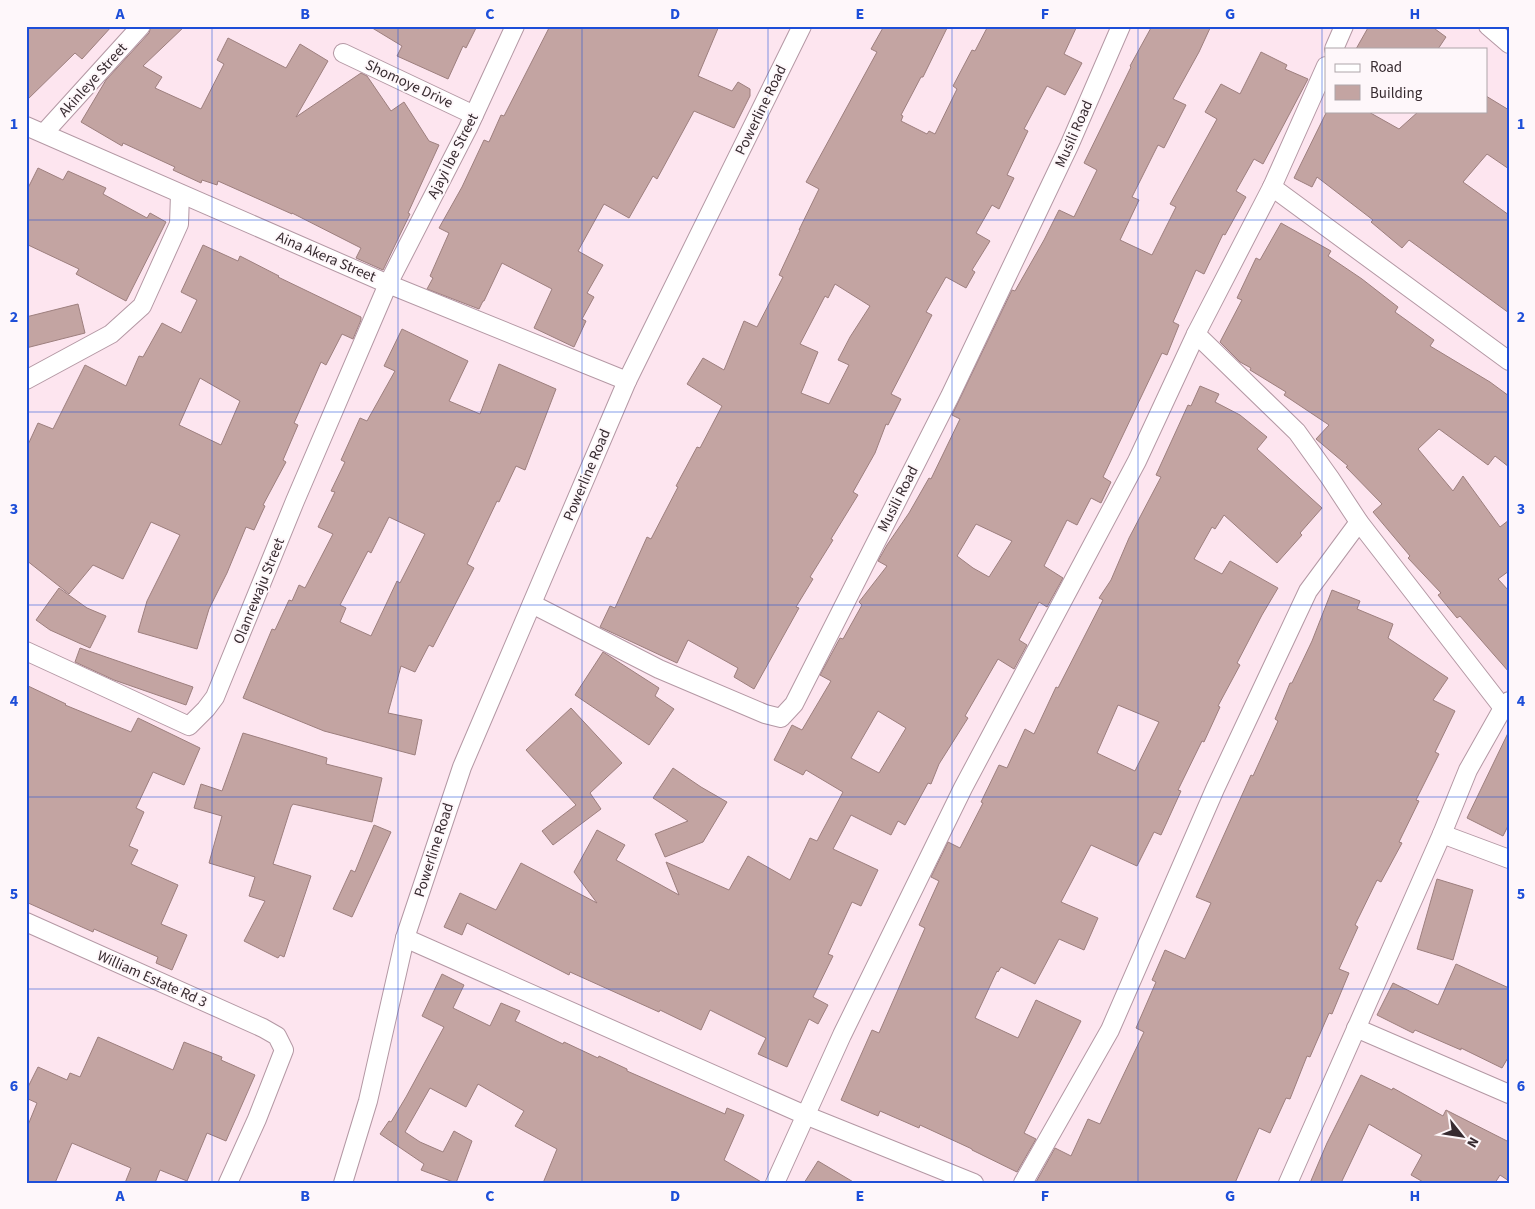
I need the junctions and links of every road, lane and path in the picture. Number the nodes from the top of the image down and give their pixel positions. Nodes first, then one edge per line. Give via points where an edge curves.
1 (141, 26) edge
2 (515, 26) edge
3 (802, 26) edge
4 (1121, 26) edge
5 (1344, 26) edge
6 (1488, 26) edge
7 (1509, 44) edge
8 (1334, 48) edge
9 (343, 53) dead end
10 (1325, 68) edge
11 (474, 115) junction
12 (26, 126) edge
13 (44, 133) junction
14 (1272, 187) junction
15 (180, 194) junction
16 (388, 284) junction
17 (1196, 334) junction
18 (1509, 361) edge
19 (26, 380) edge
20 (627, 381) junction
21 (1359, 522) junction
22 (532, 604) junction
23 (26, 651) edge
24 (1506, 705) edge
25 (1442, 834) junction
26 (1509, 858) edge
27 (26, 922) edge
28 (405, 938) junction
29 (1356, 1028) junction
30 (1509, 1094) edge
31 (805, 1115) junction
32 (228, 1183) edge
33 (343, 1183) edge
34 (775, 1183) edge
35 (974, 1183) edge
36 (1023, 1183) edge
37 (1288, 1183) edge

1 - 13 street, Akinleye Street
2 - 11 street, Ajayi Ibe Street
3 - 20 street, Powerline Road
4 - 22 street, Musili Road via 1070,146 950,396 794,704 781,718 659,669
5 - 8 street
6 - 7 street
9 - 11 street, Shomoye Drive
10 - 14 street
11 - 16 street, Ajayi Ibe Street
12 - 13 street, Aina Akera Street
13 - 15 street, Aina Akera Street
14 - 17 street
14 - 18 street
15 - 16 street, Aina Akera Street
15 - 19 street via 179,224 142,306 111,334
16 - 20 street, Aina Akera Street
16 - 23 street, Olanrewaju Street via 215,697 206,709 189,726
17 - 21 street via 1297,432
17 - 31 street via 1137,461 963,788
20 - 22 street, Powerline Road
21 - 24 street
21 - 36 street via 1308,591 1215,789 1110,1030
22 - 28 street, Powerline Road via 462,767
24 - 25 street via 1468,770
25 - 26 street
25 - 29 street
27 - 32 street, William Estate Rd 3 via 276,1036 284,1050
28 - 31 street
28 - 33 street, Powerline Road via 368,1101
29 - 30 street
29 - 37 street
31 - 34 street
31 - 35 street

